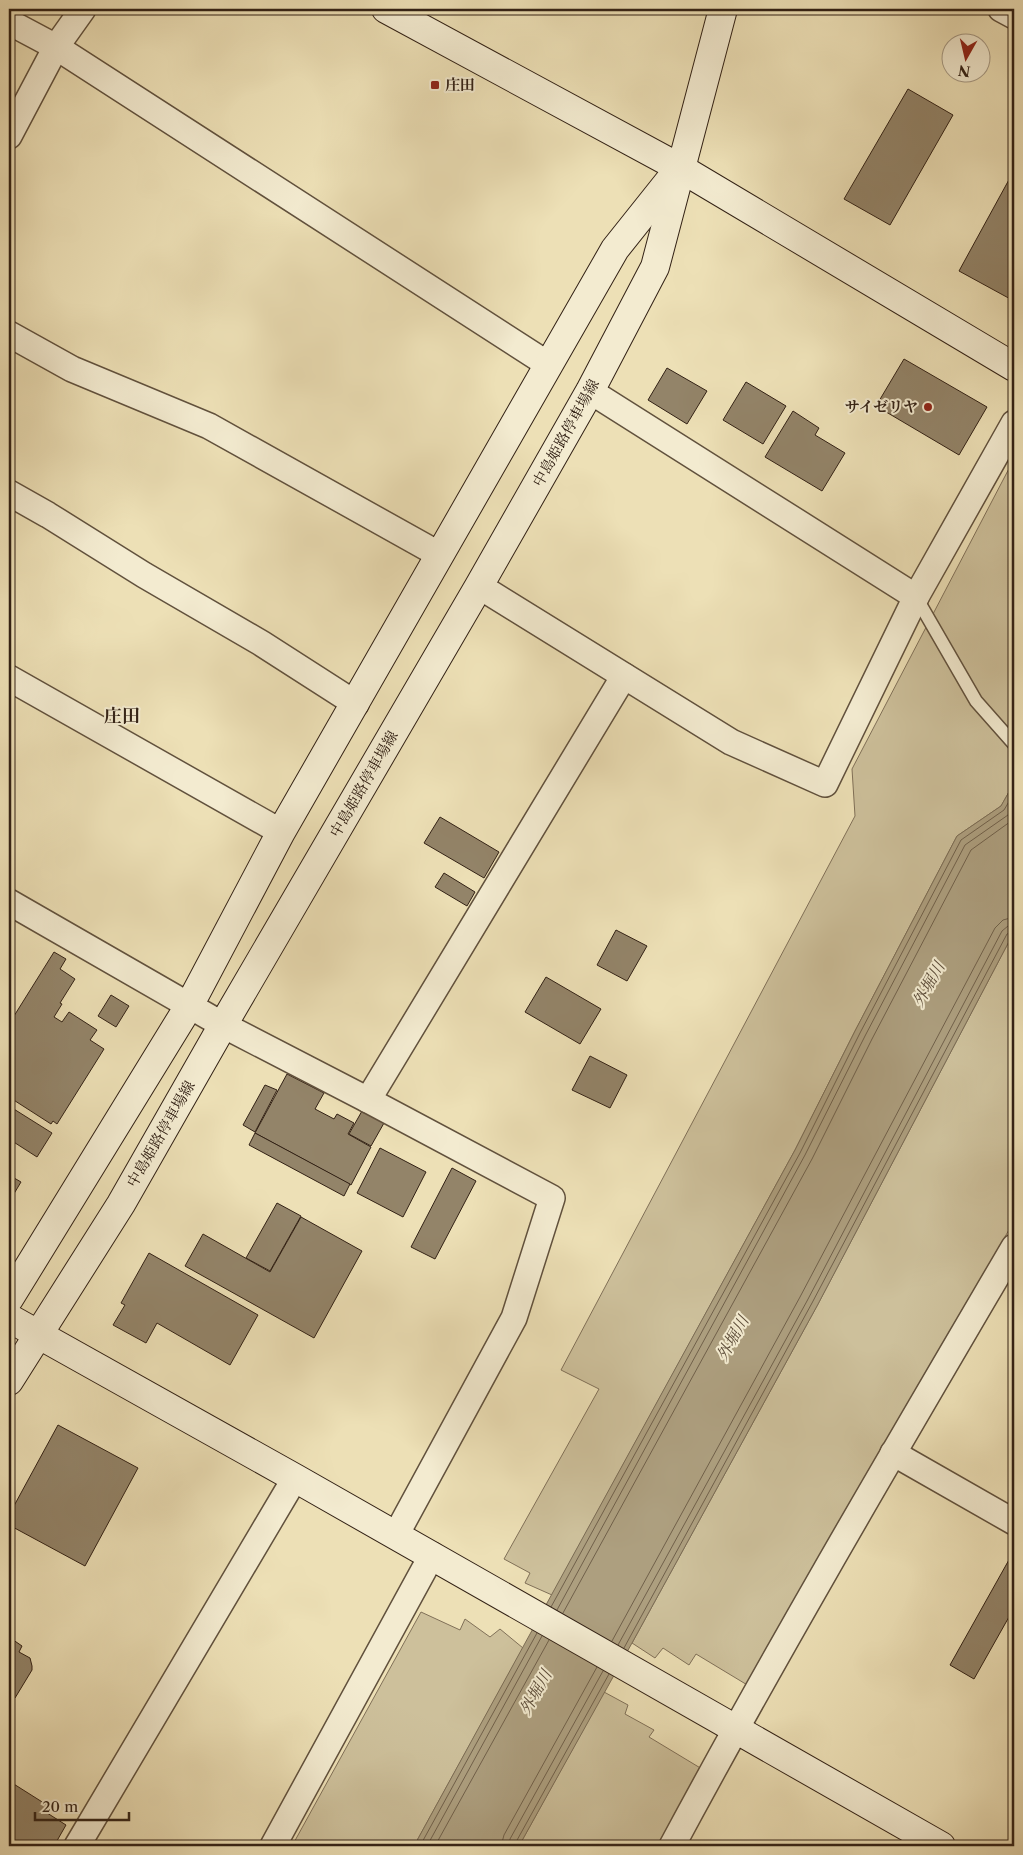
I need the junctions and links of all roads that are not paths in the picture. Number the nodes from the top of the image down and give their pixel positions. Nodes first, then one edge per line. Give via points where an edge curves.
1 (83, 9) edge
2 (386, 9) edge
3 (723, 9) edge
4 (1001, 9) edge
5 (1014, 16) edge
6 (9, 22) edge
7 (56, 47) junction
8 (9, 136) edge
9 (680, 168) junction
10 (9, 334) edge
11 (549, 365) junction
12 (1014, 367) edge
13 (590, 391) junction
14 (1014, 423) edge
15 (9, 493) edge
16 (440, 555) junction
17 (479, 586) junction
18 (916, 597) junction
19 (624, 676) junction
20 (9, 678) edge
21 (356, 704) junction
22 (1014, 744) edge
23 (281, 832) junction
24 (9, 902) edge
25 (189, 1006) junction
26 (223, 1025) junction
27 (368, 1100) junction
28 (1014, 1247) edge
29 (9, 1299) edge
30 (9, 1318) edge
31 (37, 1335) junction
32 (9, 1381) edge
33 (893, 1452) junction
34 (295, 1478) junction
35 (1014, 1522) edge
36 (396, 1535) junction
37 (432, 1556) junction
38 (734, 1730) junction
39 (77, 1846) edge
40 (273, 1846) edge
41 (672, 1846) edge
42 (941, 1846) edge

1 - 7 street
2 - 9 main road
3 - 9 main road, 中島姫路停車場線
4 - 5 street
6 - 7 street
7 - 8 street
7 - 11 street
9 - 11 main road via 615,250
9 - 12 main road
9 - 13 main road, 中島姫路停車場線 via 655,267
10 - 16 street via 72,369 209,426
11 - 16 main road
13 - 17 main road, 中島姫路停車場線
13 - 18 street
14 - 18 street
15 - 21 street
16 - 21 main road
17 - 19 street
17 - 26 main road, 中島姫路停車場線
18 - 19 street via 825,784 731,742
18 - 22 lane via 976,701
19 - 27 street
20 - 23 street
21 - 23 main road
23 - 25 main road
24 - 25 street
25 - 26 street
25 - 29 main road
26 - 27 street
26 - 31 main road, 中島姫路停車場線 via 121,1204
27 - 36 street via 552,1198 514,1318
28 - 33 street
30 - 31 main road
31 - 32 main road, 中島姫路停車場線
31 - 34 main road
33 - 35 street
33 - 38 street
34 - 36 main road
34 - 39 street
36 - 37 main road
37 - 38 main road
37 - 40 street
38 - 41 street
38 - 42 main road

